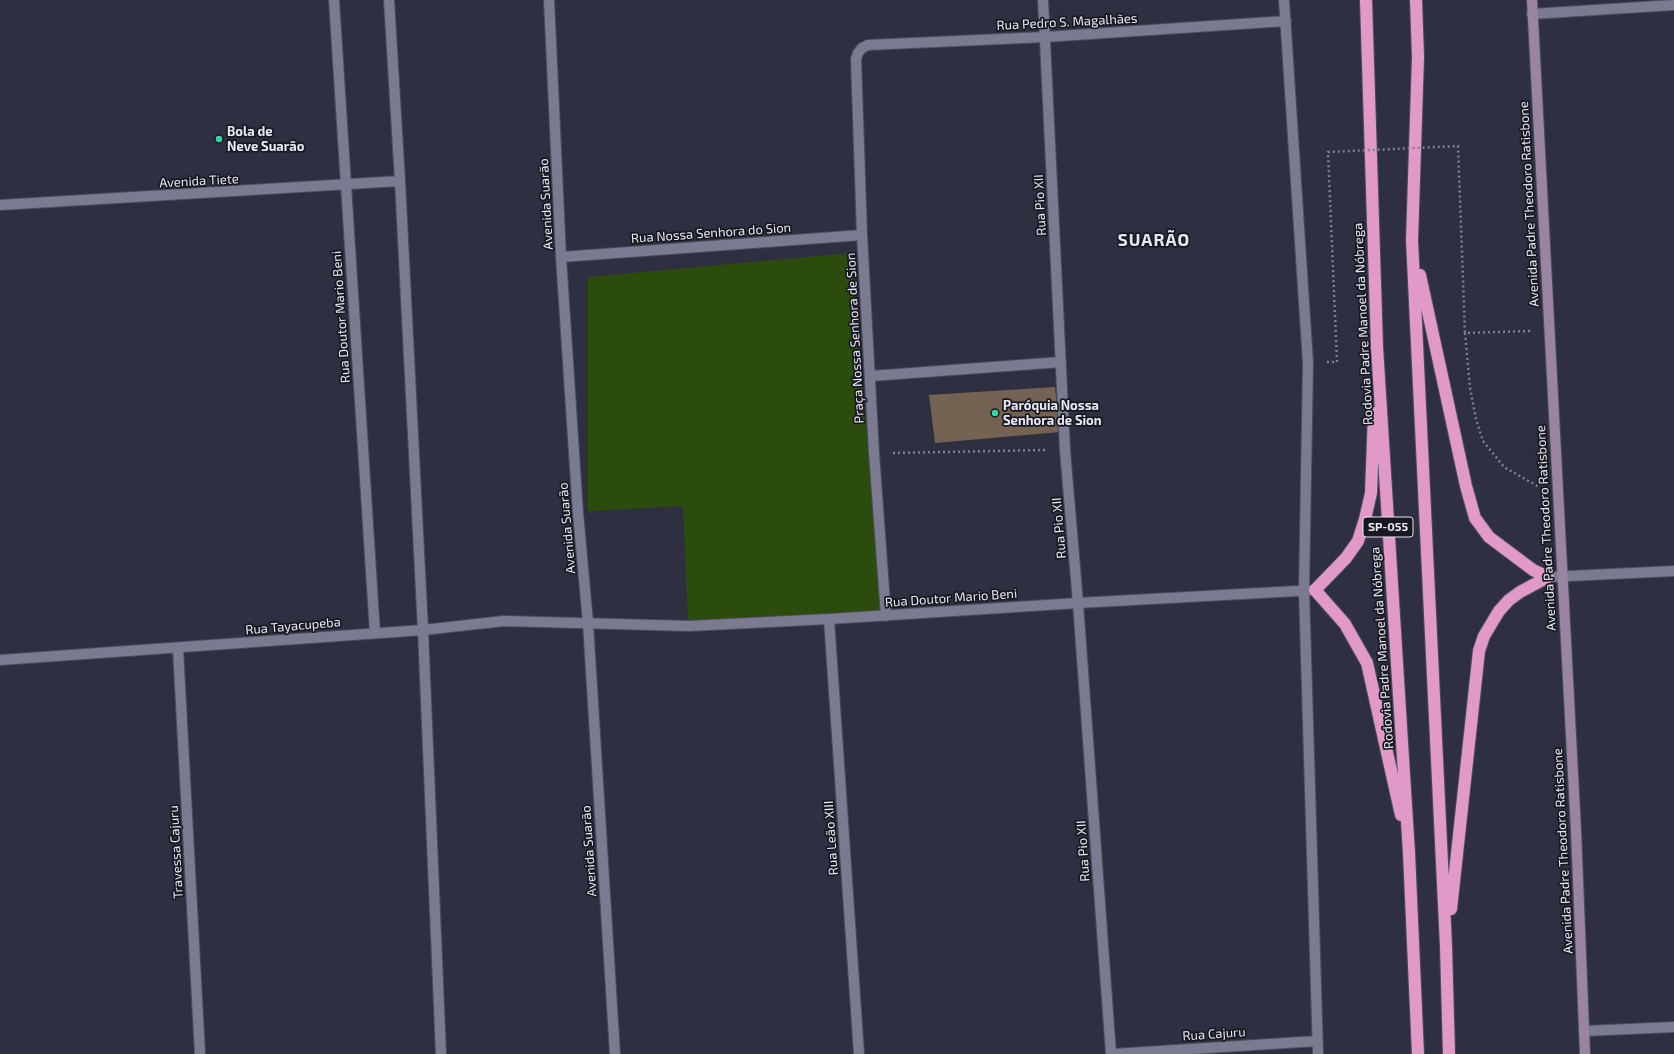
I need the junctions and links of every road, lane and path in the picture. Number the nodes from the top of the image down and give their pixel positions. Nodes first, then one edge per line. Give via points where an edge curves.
1 (334, 0) edge
2 (389, 0) edge
3 (549, 0) edge
4 (1043, 0) edge
5 (1284, 0) edge
6 (1366, 0) edge
7 (1416, 0) edge
8 (1532, 0) edge
9 (1674, 5) edge
10 (1532, 14) junction
11 (1286, 21) junction
12 (1045, 37) junction
13 (856, 59) joint
14 (400, 181) junction
15 (346, 185) junction
16 (0, 205) edge
17 (862, 235) junction
18 (1412, 240) junction
19 (561, 257) junction
20 (1548, 330) junction
21 (1465, 333) junction
22 (1377, 347) junction
23 (1061, 362) junction
24 (1336, 362) dead end
25 (871, 376) junction
26 (1065, 450) junction
27 (874, 453) junction
28 (1558, 498) junction
29 (1674, 571) edge
30 (1548, 577) junction
31 (1562, 577) junction
32 (1310, 590) junction
33 (1078, 602) junction
34 (886, 616) junction
35 (829, 620) junction
36 (588, 623) junction
37 (423, 630) junction
38 (375, 633) junction
39 (178, 648) junction
40 (0, 660) edge
41 (1409, 853) junction
42 (1446, 946) junction
43 (1674, 1027) edge
44 (1584, 1031) junction
45 (1318, 1041) junction
46 (200, 1054) edge
47 (441, 1054) edge
48 (615, 1054) edge
49 (859, 1054) edge
50 (1112, 1054) edge
51 (1318, 1054) edge
52 (1418, 1054) edge
53 (1448, 1054) edge
54 (1585, 1054) edge

1 - 15 street, Rua Doutor Mario Beni
2 - 14 street
3 - 19 street, Avenida Suarão
4 - 12 street, Rua Pio XII
5 - 11 street
6 - 22 highway, Rodovia Padre Manoel da Nóbrega / SP-055
7 - 18 highway, SP-055 via 1418,57
8 - 10 street, Avenida Padre Theodoro Ratisbone
9 - 10 street
10 - 20 street, Avenida Padre Theodoro Ratisbone
11 - 12 street, Rua Pedro S. Magalhães
11 - 32 street via 1308,363
12 - 13 street, Rua Pedro S. Magalhães via 868,45 862,48
12 - 23 street, Rua Pio XII
13 - 17 street, Praça Nossa Senhora de Sion
14 - 15 street, Avenida Tiete
14 - 37 street
15 - 16 street, Avenida Tiete
15 - 38 street, Rua Doutor Mario Beni
17 - 19 street, Rua Nossa Senhora do Sion
17 - 25 street, Praça Nossa Senhora de Sion
18 - 30 highway via 1475,518 1489,537 1533,570
18 - 42 highway, SP-055
19 - 36 street, Avenida Suarão
20 - 21 path
20 - 28 street, Avenida Padre Theodoro Ratisbone
21 - 24 path, bridge via 1458,146 1328,152
21 - 28 path via 1470,388 1483,441 1504,467
22 - 32 highway via 1371,493 1365,519 1358,541 1346,558
22 - 41 highway, Rodovia Padre Manoel da Nóbrega / SP-055
23 - 25 street
23 - 26 street, Rua Pio XII
25 - 27 street, Praça Nossa Senhora de Sion
26 - 27 path
26 - 33 street, Rua Pio XII
27 - 34 street, Praça Nossa Senhora de Sion
28 - 31 street, Avenida Padre Theodoro Ratisbone
29 - 31 street
30 - 31 street
30 - 42 highway via 1509,600 1484,636 1480,651
31 - 44 street, Avenida Padre Theodoro Ratisbone via 1577,838
32 - 33 street, Rua Doutor Mario Beni
32 - 41 highway via 1345,624 1367,664
32 - 45 street
33 - 34 street, Rua Doutor Mario Beni
33 - 50 street, Rua Pio XII
34 - 35 street, Rua Doutor Mario Beni
35 - 36 street, Rua Doutor Mario Beni via 688,626
35 - 49 street, Rua Leão XIII
36 - 37 street, Rua Tayacupeba via 504,621
36 - 48 street, Avenida Suarão
37 - 38 street, Rua Tayacupeba
37 - 47 street
38 - 39 street, Rua Tayacupeba
39 - 40 street, Rua Tayacupeba
39 - 46 street, Travessa Cajuru
41 - 52 highway, Rodovia Padre Manoel da Nóbrega / SP-055
42 - 53 highway, SP-055
43 - 44 street
44 - 54 street, Avenida Padre Theodoro Ratisbone
45 - 50 street, Rua Cajuru
45 - 51 street

